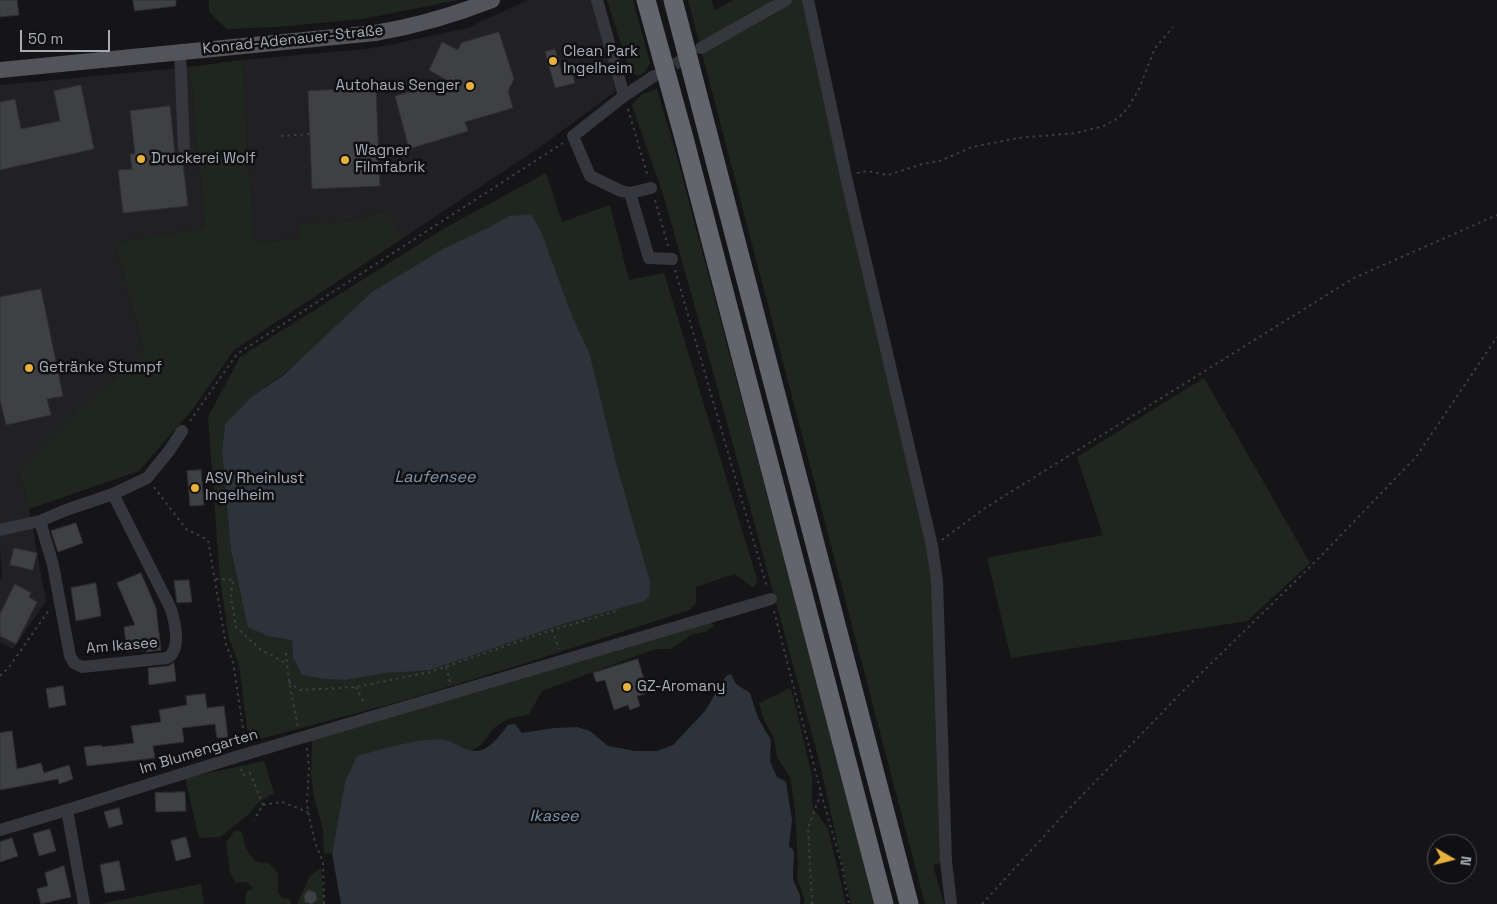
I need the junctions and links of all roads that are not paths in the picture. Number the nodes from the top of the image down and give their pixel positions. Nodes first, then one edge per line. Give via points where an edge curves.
1 (492, 0) edge
2 (598, 0) edge
3 (646, 0) edge
4 (673, 0) edge
5 (786, 0) edge
6 (808, 0) edge
7 (701, 48) tunnel mouth
8 (180, 52) junction
9 (0, 70) edge
10 (654, 76) tunnel mouth
11 (624, 96) junction
12 (184, 149) dead end
13 (651, 188) road end
14 (630, 193) junction
15 (672, 259) road end
16 (182, 431) road end
17 (113, 494) junction
18 (40, 522) junction
19 (0, 530) edge
20 (770, 599) road end
21 (67, 810) junction
22 (0, 830) edge
23 (84, 904) edge
24 (884, 904) edge
25 (909, 904) edge
26 (951, 904) edge

1 - 8 main road, Konrad-Adenauer-Straße via 416,26
2 - 11 street
3 - 24 highway
4 - 25 highway
5 - 7 street
6 - 26 street via 932,546 937,580 946,861
8 - 9 main road, Konrad-Adenauer-Straße
8 - 12 street
10 - 11 street
11 - 14 street via 574,136 590,176
13 - 14 street
14 - 15 street via 649,258
16 - 17 street via 147,478
17 - 18 street
17 - 18 street, Am Ikasee via 173,615 176,646 167,658 77,665 70,656 53,565
18 - 19 street
20 - 21 street, Im Blumengarten
21 - 22 street, Im Blumengarten
21 - 23 street

